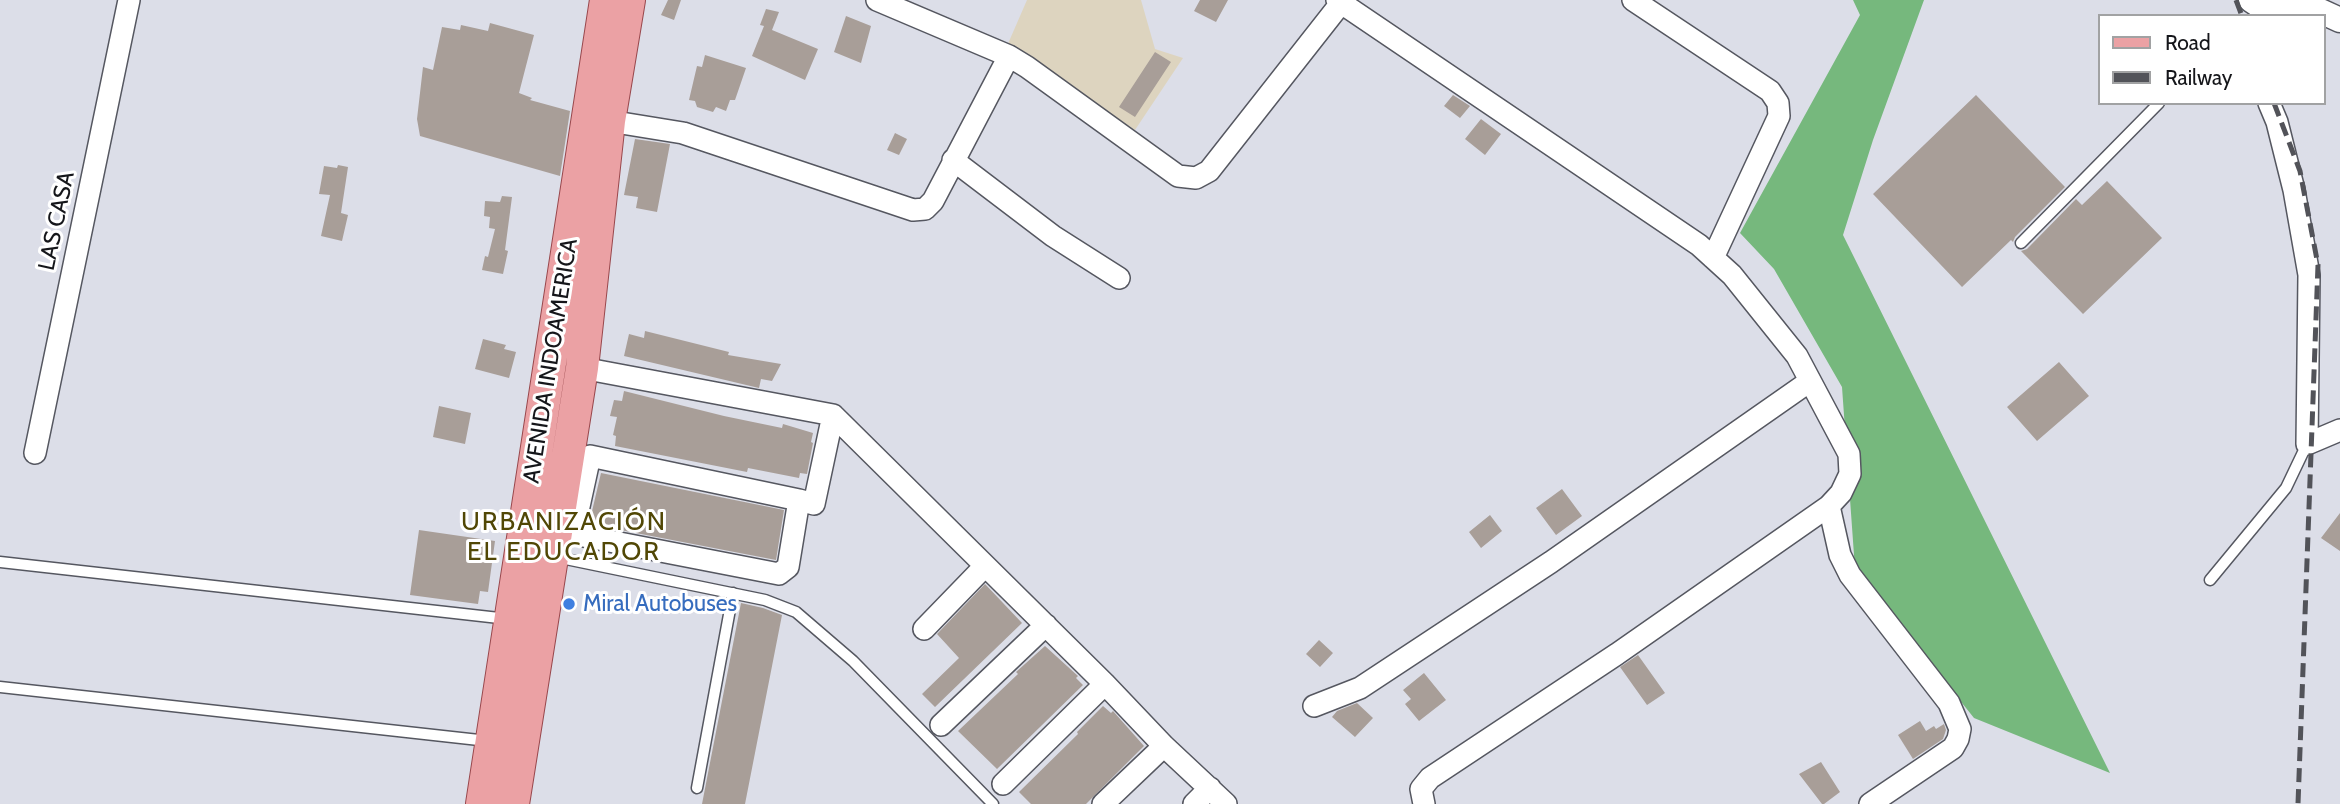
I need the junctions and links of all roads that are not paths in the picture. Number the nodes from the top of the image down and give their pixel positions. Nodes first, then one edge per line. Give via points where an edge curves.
1 (130, 0) edge
2 (606, 0) edge
3 (629, 0) edge
4 (877, 0) edge
5 (1633, 0) edge
6 (1339, 1) edge
7 (2308, 2) edge
8 (2250, 6) edge
9 (2340, 20) edge
10 (1009, 56) junction
11 (2157, 105) edge
12 (2270, 105) edge
13 (610, 121) junction
14 (953, 160) junction
15 (2021, 243) dead end
16 (1713, 258) junction
17 (1119, 278) dead end
18 (582, 368) junction
19 (1810, 381) junction
20 (834, 415) junction
21 (2340, 430) edge
22 (2307, 444) junction
23 (35, 453) dead end
24 (799, 500) junction
25 (1829, 506) junction
26 (552, 556) junction
27 (0, 562) edge
28 (985, 566) junction
29 (2210, 580) dead end
30 (733, 593) junction
31 (512, 619) junction
32 (1046, 625) junction
33 (924, 629) dead end
34 (1105, 684) junction
35 (0, 687) edge
36 (1314, 706) dead end
37 (941, 725) dead end
38 (492, 741) junction
39 (1164, 746) junction
40 (1003, 785) dead end
41 (697, 788) dead end
42 (1210, 788) junction
43 (482, 804) edge
44 (513, 804) edge
45 (993, 804) edge
46 (1104, 804) edge
47 (1194, 804) edge
48 (1226, 804) edge
49 (1424, 804) edge
50 (1870, 804) edge

1 - 23 street, LAS CASA
2 - 31 main road, AVENIDA INDOAMERICA
3 - 13 main road, AVENIDA INDOAMERICA
4 - 10 street
5 - 16 street via 1770,91 1778,103 1779,116
6 - 10 street via 1209,172 1196,178 1178,176
6 - 16 street
7 - 8 street via 2272,9
7 - 9 street
10 - 14 street
11 - 15 lane
12 - 22 street via 2294,190 2309,275
13 - 14 street via 683,132 912,210 925,209 933,201
13 - 18 main road, AVENIDA INDOAMERICA
14 - 17 street
16 - 19 street via 1797,356
18 - 20 street
18 - 26 main road, AVENIDA INDOAMERICA
19 - 25 street via 1849,454 1850,474
19 - 36 street via 1551,562 1360,688
20 - 24 street via 814,504
20 - 28 street
21 - 22 street
22 - 29 lane via 2286,488
24 - 24 street via 590,456 573,534 779,574 788,567
25 - 49 street via 1430,778 1422,789
25 - 50 street via 1840,555 1850,575 1949,703 1960,729 1953,748
26 - 30 lane
26 - 44 main road, AVENIDA INDOAMERICA
27 - 31 lane
28 - 32 street
28 - 33 street
30 - 41 lane
30 - 45 lane via 776,603 804,617
31 - 38 main road, AVENIDA INDOAMERICA
32 - 34 street
32 - 37 street
34 - 39 street
34 - 40 street
35 - 38 lane
38 - 43 main road, AVENIDA INDOAMERICA
39 - 42 street
39 - 46 street
42 - 47 street
42 - 48 street

